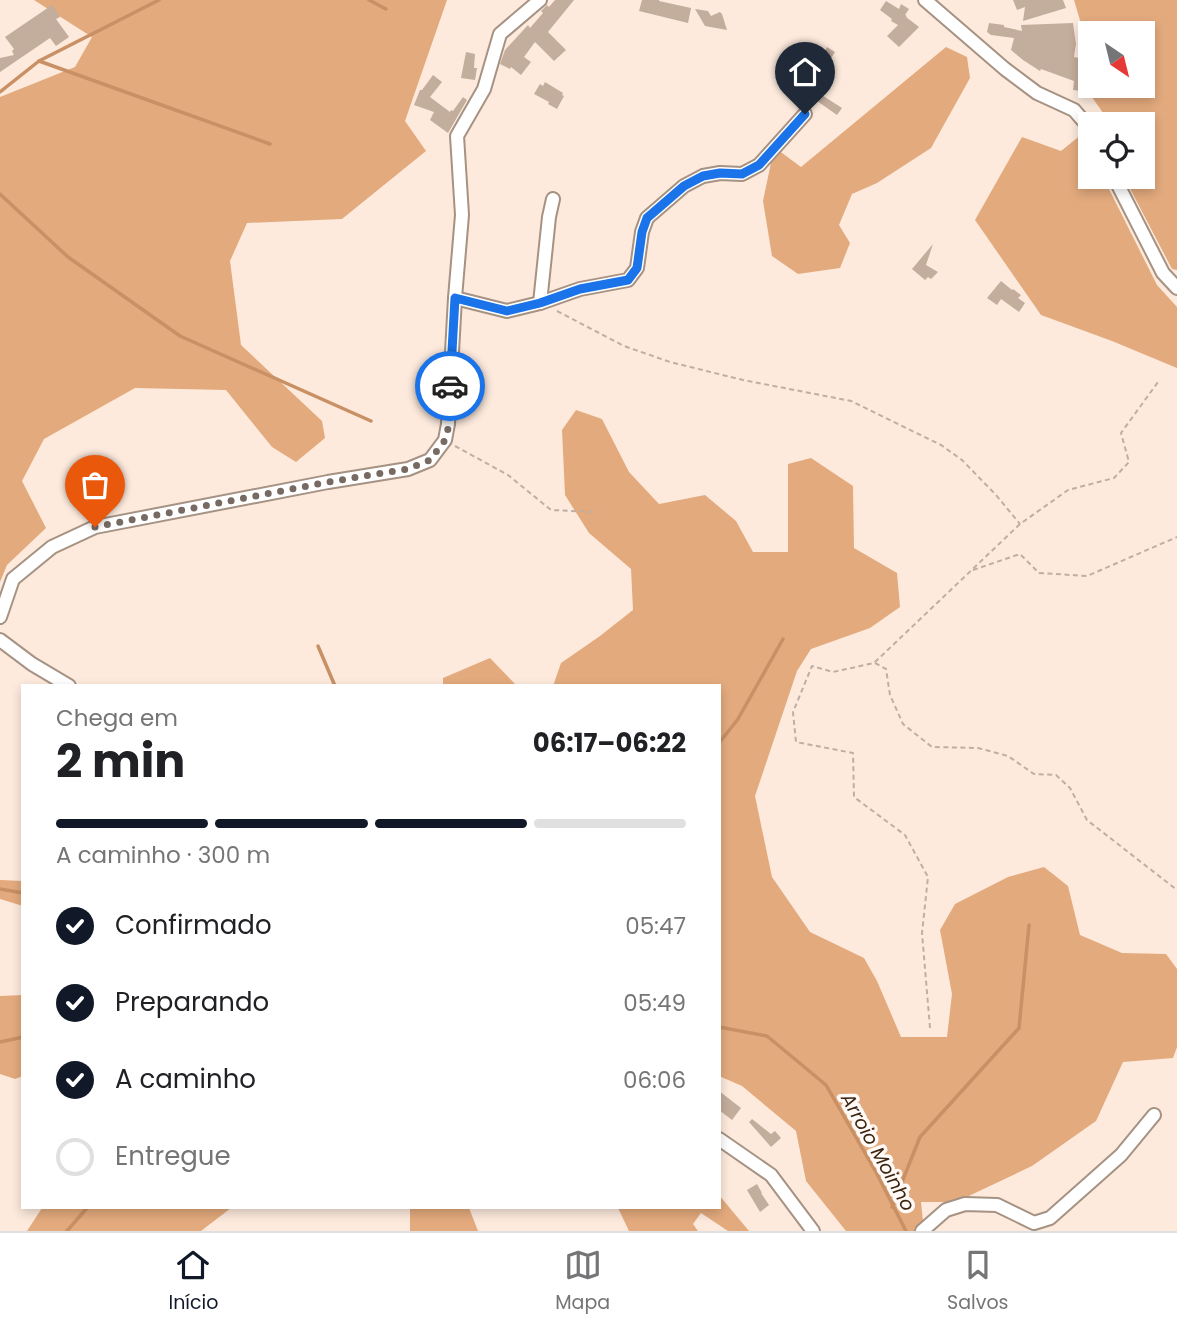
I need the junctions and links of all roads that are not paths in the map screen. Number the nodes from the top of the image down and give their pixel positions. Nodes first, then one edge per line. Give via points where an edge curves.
1 (540, 0) edge
2 (925, 0) edge
3 (805, 114) dead end
4 (1078, 115) edge
5 (1120, 189) edge
6 (552, 199) dead end
7 (1177, 288) edge
8 (455, 298) junction
9 (540, 303) junction
10 (0, 617) edge
11 (0, 640) edge
12 (66, 684) edge
13 (1154, 1115) dead end
14 (721, 1140) edge
15 (813, 1231) edge
16 (922, 1231) edge

1 - 8 street via 500,34 484,89 457,136 462,215
2 - 4 street via 1037,93
3 - 9 street via 759,165 742,174 703,176 647,218 637,268 628,280
5 - 7 street via 1163,272
6 - 9 street
8 - 9 street via 507,311
8 - 10 street via 449,425 445,440 430,460 408,469 95,527 52,547 13,579
11 - 12 street
13 - 16 street via 1121,1155 1050,1218 1034,1223 998,1205 965,1204 946,1210
14 - 15 street via 771,1175

